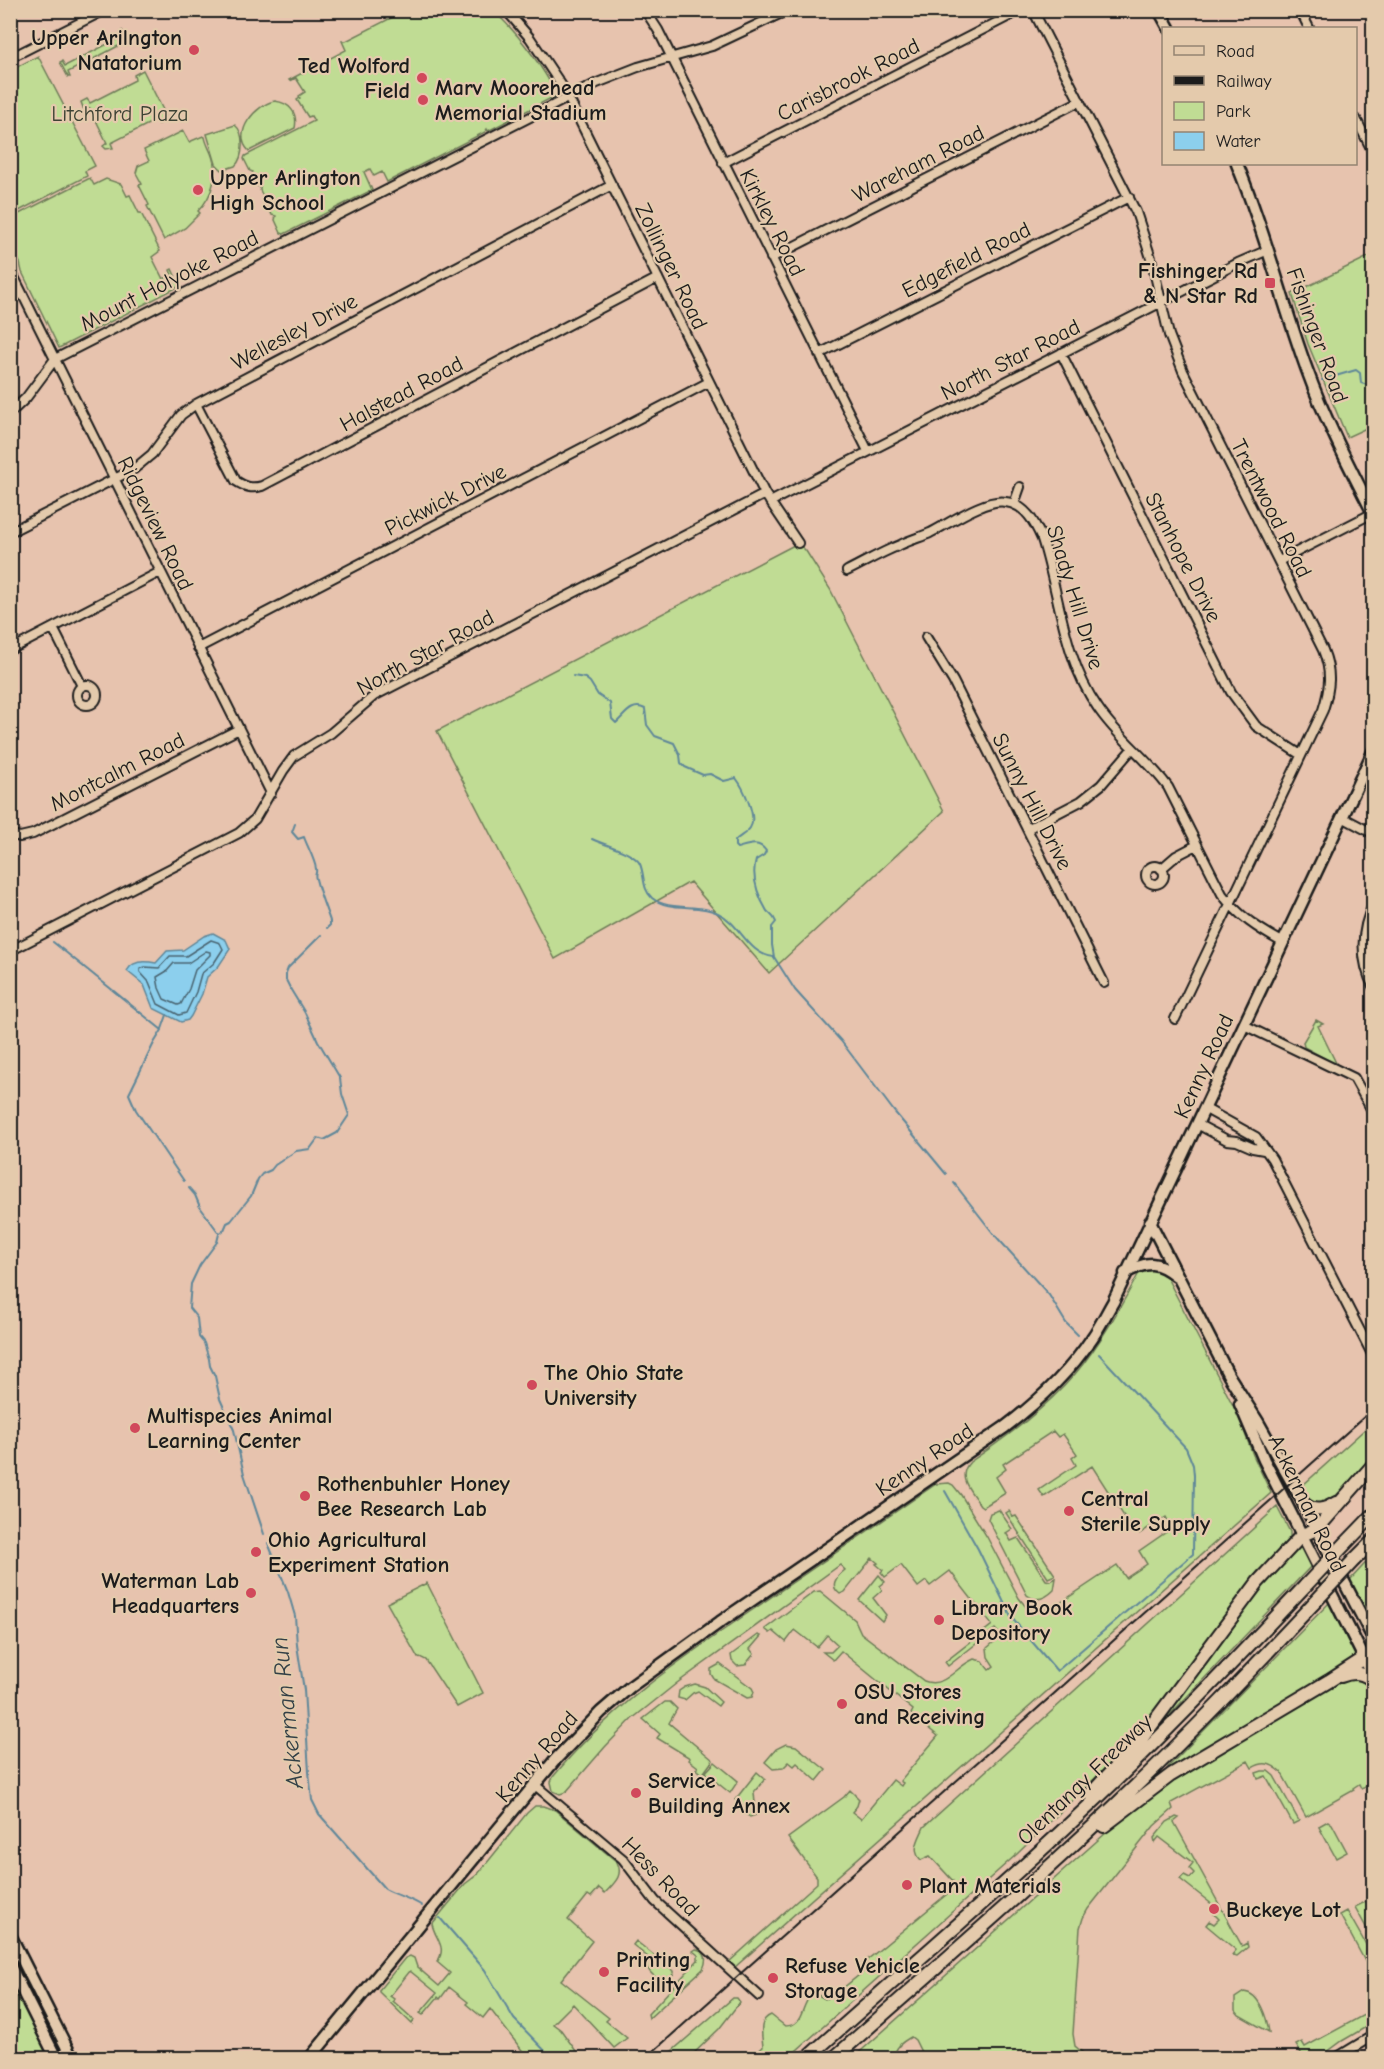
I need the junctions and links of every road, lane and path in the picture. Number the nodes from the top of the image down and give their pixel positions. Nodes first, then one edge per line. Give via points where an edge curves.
1 (105, 10) edge
2 (506, 10) edge
3 (645, 10) edge
4 (788, 10) edge
5 (1020, 10) edge
6 (1034, 10) edge
7 (1160, 10) edge
8 (1300, 10) edge
9 (1168, 27) edge
10 (1308, 27) edge
11 (10, 58) edge
12 (672, 58) junction
13 (569, 98) junction
14 (1080, 101) junction
15 (1357, 121) edge
16 (1374, 154) edge
17 (723, 163) junction
18 (1237, 165) edge
19 (612, 185) junction
20 (1129, 197) junction
21 (1268, 250) junction
22 (771, 258) junction
23 (10, 269) edge
24 (658, 278) junction
25 (22, 293) junction
26 (10, 299) edge
27 (1162, 302) junction
28 (1061, 353) junction
29 (819, 354) junction
30 (55, 359) junction
31 (709, 382) junction
32 (196, 404) junction
33 (10, 412) edge
34 (868, 451) junction
35 (114, 479) junction
36 (1020, 487) dead end
37 (765, 494) junction
38 (770, 502) junction
39 (1014, 504) junction
40 (1373, 514) edge
41 (10, 532) edge
42 (798, 543) dead end
43 (1279, 561) junction
44 (847, 571) dead end
45 (160, 572) junction
46 (52, 628) junction
47 (926, 637) dead end
48 (198, 648) junction
49 (10, 650) edge
50 (82, 686) dead end
51 (239, 729) junction
52 (1132, 749) junction
53 (1374, 750) edge
54 (1301, 755) junction
55 (271, 793) junction
56 (1342, 817) junction
57 (1027, 829) junction
58 (10, 834) edge
59 (1374, 834) edge
60 (1197, 845) junction
61 (1161, 869) dead end
62 (1374, 903) edge
63 (1230, 905) junction
64 (1282, 942) junction
65 (10, 951) edge
66 (1104, 983) dead end
67 (1374, 988) edge
68 (1175, 1019) dead end
69 (1244, 1024) junction
70 (1204, 1108) junction
71 (1374, 1114) edge
72 (1197, 1124) junction
73 (1264, 1150) junction
74 (1150, 1222) junction
75 (1125, 1273) junction
76 (1182, 1282) junction
77 (1374, 1358) edge
78 (1229, 1376) junction
79 (1374, 1464) edge
80 (1342, 1499) junction
81 (1304, 1504) junction
82 (1374, 1514) edge
83 (1317, 1529) junction
84 (1302, 1535) junction
85 (1374, 1540) edge
86 (1374, 1640) edge
87 (1368, 1655) edge
88 (1374, 1680) edge
89 (1329, 1681) junction
90 (535, 1785) junction
91 (1027, 1863) junction
92 (1039, 1876) junction
93 (10, 1935) edge
94 (10, 1966) edge
95 (759, 1996) dead end
96 (1374, 2035) edge
97 (56, 2058) edge
98 (72, 2058) edge
99 (310, 2058) edge
100 (807, 2058) edge
101 (834, 2058) edge
102 (1336, 2058) edge

1 - 11 street
2 - 13 street, Zollinger Road via 540,52
3 - 12 street, Kirkley Road
4 - 12 street, Mount Holyoke Road via 721,43
5 - 17 street, Carisbrook Road
6 - 14 street, Trentwood Road
7 - 9 main road
8 - 10 street
12 - 13 street, Mount Holyoke Road via 638,67
12 - 17 street, Kirkley Road
13 - 19 street, Zollinger Road
13 - 30 street, Mount Holyoke Road
14 - 20 street, Trentwood Road
14 - 22 street, Wareham Road
15 - 16 street
17 - 22 street, Kirkley Road
18 - 21 main road, Fishinger Road
19 - 24 street, Zollinger Road
19 - 32 street, Wellesley Drive
20 - 27 street, Trentwood Road
20 - 29 street, Edgefield Road
21 - 27 street, North Star Road
21 - 40 main road, Fishinger Road via 1310,379
22 - 29 street, Kirkley Road
23 - 25 street, Ridgeview Road
24 - 31 street, Zollinger Road
24 - 32 street, Halstead Road via 262,486 253,488 236,481
25 - 26 street
25 - 30 street, Ridgeview Road
27 - 28 street, North Star Road
27 - 43 street, Trentwood Road via 1183,371
28 - 34 street, North Star Road
28 - 54 street, Stanhope Drive via 1232,692 1256,726
29 - 34 street, Kirkley Road
30 - 33 street, Mount Holyoke Road via 26,398
30 - 35 street, Ridgeview Road
31 - 37 street, Zollinger Road
31 - 48 street, Pickwick Drive
32 - 35 street, Wellesley Drive via 182,415 144,462
34 - 38 street, North Star Road
35 - 41 street, Wellesley Drive
35 - 45 street, Ridgeview Road
36 - 39 street
37 - 38 street, Zollinger Road
37 - 55 street, North Star Road via 374,696 331,733 294,756
38 - 42 street, Zollinger Road
39 - 44 street via 995,502 974,510
39 - 52 street, Shady Hill Drive via 1029,514 1044,546 1074,663 1097,707
40 - 43 street
43 - 54 street, Trentwood Road via 1330,670 1323,710
45 - 46 street
45 - 48 street, Ridgeview Road
46 - 49 street
46 - 50 street
47 - 57 street, Sunny Hill Drive via 953,681
48 - 51 street, Ridgeview Road
51 - 55 street, Ridgeview Road
51 - 58 street, Montcalm Road via 33,834
52 - 57 street via 1101,785 1081,801
52 - 60 street, Shady Hill Drive via 1168,787
53 - 56 main road, Kenny Road
54 - 63 street, Trentwood Road
55 - 65 street, North Star Road via 255,819 238,833
56 - 59 street
56 - 64 main road, Kenny Road
57 - 66 street, Sunny Hill Drive
60 - 61 street
60 - 63 street, Shady Hill Drive
62 - 67 street via 1364,930 1363,947 1364,964
63 - 64 street, Shady Hill Drive via 1254,927
63 - 68 street, Trentwood Road
64 - 69 main road, Kenny Road
69 - 70 main road, Kenny Road
69 - 71 street via 1354,1078
70 - 72 main road, Kenny Road
70 - 73 street via 1256,1137
72 - 73 street via 1227,1140
72 - 74 main road, Kenny Road
73 - 77 street
74 - 75 main road, Kenny Road
74 - 76 main road, Ackerman Road
75 - 76 main road via 1154,1264
75 - 90 main road, Kenny Road via 1092,1338 1032,1406 630,1687 577,1736
76 - 78 main road, Ackerman Road
78 - 81 main road, Ackerman Road
78 - 84 main road, Ackerman Road via 1264,1460
79 - 80 highway
80 - 81 highway via 1322,1510
80 - 83 highway
81 - 83 main road, Ackerman Road
82 - 91 highway, Olentangy Freeway, bridge via 1204,1693
83 - 84 highway
83 - 86 main road, Ackerman Road
84 - 87 main road, Ackerman Road
84 - 91 highway via 1244,1599 1142,1738
85 - 92 highway, Olentangy Freeway, bridge via 1217,1706
87 - 88 main road, Ackerman Road
87 - 89 highway
88 - 89 highway via 1357,1672
89 - 92 highway via 1170,1775
90 - 95 street, Hess Road via 623,1859 655,1901
90 - 99 main road, Kenny Road
91 - 100 highway, Olentangy Freeway
92 - 101 highway, Olentangy Freeway
93 - 98 main road
94 - 97 main road
96 - 102 street

